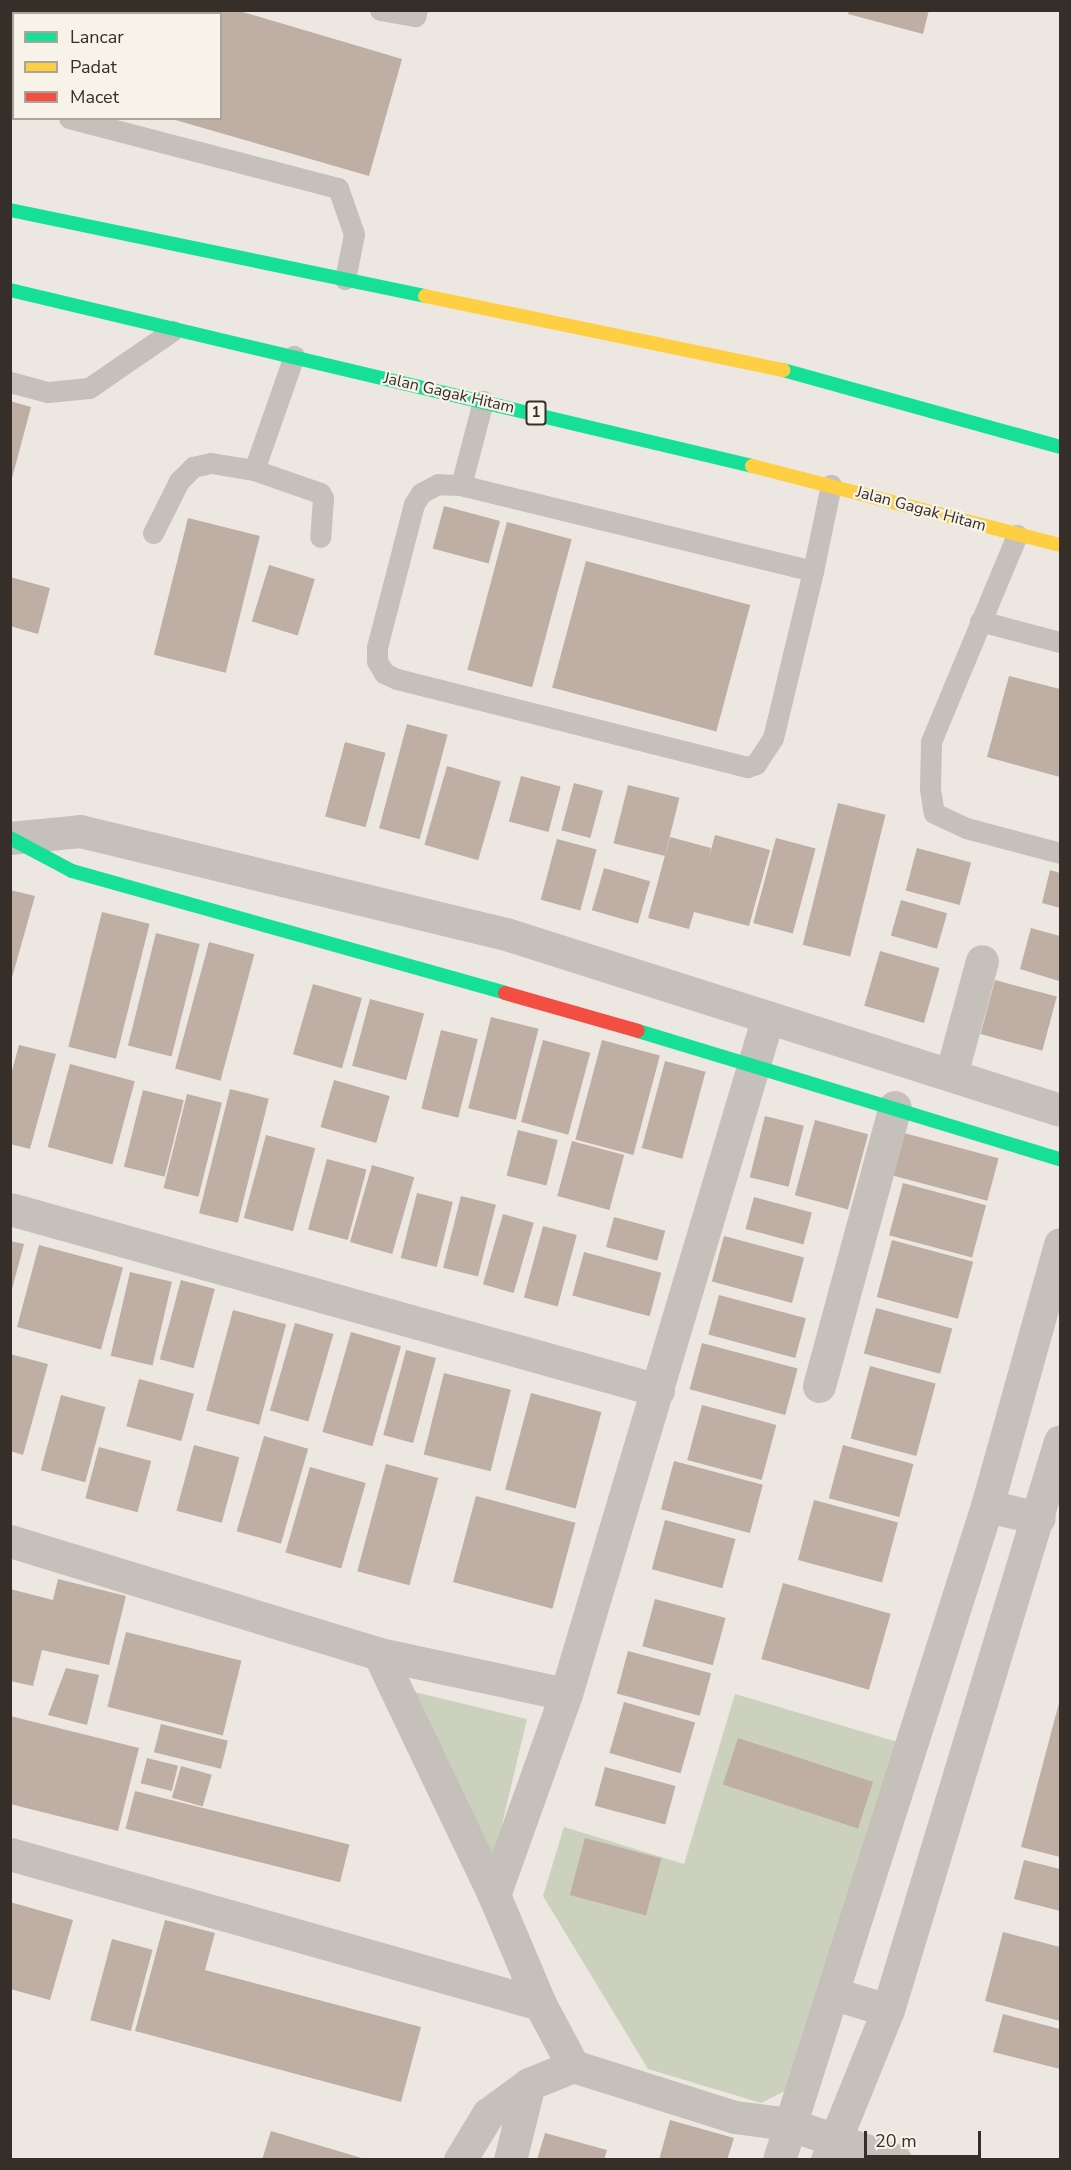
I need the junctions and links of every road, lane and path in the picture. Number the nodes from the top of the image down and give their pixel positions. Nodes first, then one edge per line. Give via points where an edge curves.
1 (380, 10) edge
2 (417, 10) edge
3 (77, 120) edge
4 (10, 210) edge
5 (345, 279) junction
6 (10, 290) edge
7 (172, 331) junction
8 (294, 356) junction
9 (10, 382) edge
10 (483, 401) junction
11 (1060, 447) edge
12 (254, 470) junction
13 (461, 485) junction
14 (831, 485) junction
15 (153, 533) dead end
16 (1017, 535) junction
17 (320, 537) dead end
18 (1060, 545) edge
19 (813, 571) junction
20 (980, 621) junction
21 (1060, 642) edge
22 (10, 838) edge
23 (1060, 854) edge
24 (982, 962) dead end
25 (768, 1017) junction
26 (753, 1063) junction
27 (951, 1075) junction
28 (895, 1107) junction
29 (1060, 1110) edge
30 (1060, 1159) edge
31 (10, 1209) edge
32 (1060, 1244) edge
33 (819, 1386) dead end
34 (658, 1390) junction
35 (1060, 1441) edge
36 (987, 1506) junction
37 (1039, 1518) junction
38 (10, 1541) edge
39 (380, 1654) junction
40 (566, 1694) junction
41 (10, 1854) edge
42 (494, 1895) junction
43 (834, 1994) junction
44 (540, 2004) junction
45 (888, 2010) junction
46 (573, 2066) junction
47 (529, 2084) junction
48 (735, 2117) junction
49 (788, 2124) junction
50 (831, 2150) edge
51 (460, 2160) edge
52 (510, 2160) edge
53 (778, 2160) edge
54 (895, 2160) edge

1 - 2 lane via 415,16
3 - 5 lane via 338,188 354,234
4 - 5 main road
5 - 11 main road via 792,372
6 - 7 main road, Jalan Gagak Hitam / 1
7 - 8 main road, Jalan Gagak Hitam / 1
7 - 9 lane via 89,388 48,392
8 - 10 main road, Jalan Gagak Hitam / 1
8 - 12 lane
10 - 13 lane
10 - 14 main road, Jalan Gagak Hitam / 1
12 - 15 lane via 211,462 193,467 179,481
12 - 17 lane via 320,493
13 - 19 lane
13 - 19 lane via 429,487 414,504 377,647 377,661 384,673 747,766 762,759 773,738
14 - 16 main road, Jalan Gagak Hitam / 1
14 - 19 lane
16 - 18 main road, Jalan Gagak Hitam / 1
16 - 20 lane
20 - 21 lane
20 - 23 lane via 931,741 934,813 966,828
22 - 25 street via 80,831 506,934
22 - 26 main road via 72,871
24 - 27 street
25 - 26 street
25 - 27 street
26 - 28 main road
26 - 34 street
27 - 29 street
28 - 30 main road
28 - 33 street
31 - 34 street
32 - 36 street
34 - 40 street
35 - 37 street
36 - 37 street
36 - 43 street
37 - 45 street
38 - 39 street
39 - 40 street
39 - 42 street
40 - 42 street
41 - 44 street
42 - 44 street
43 - 45 street
43 - 49 street
44 - 46 street
45 - 50 street
46 - 47 street
46 - 48 street
47 - 51 street via 488,2114
47 - 52 street
48 - 49 street
48 - 53 street
49 - 50 street
49 - 53 street
50 - 54 street

